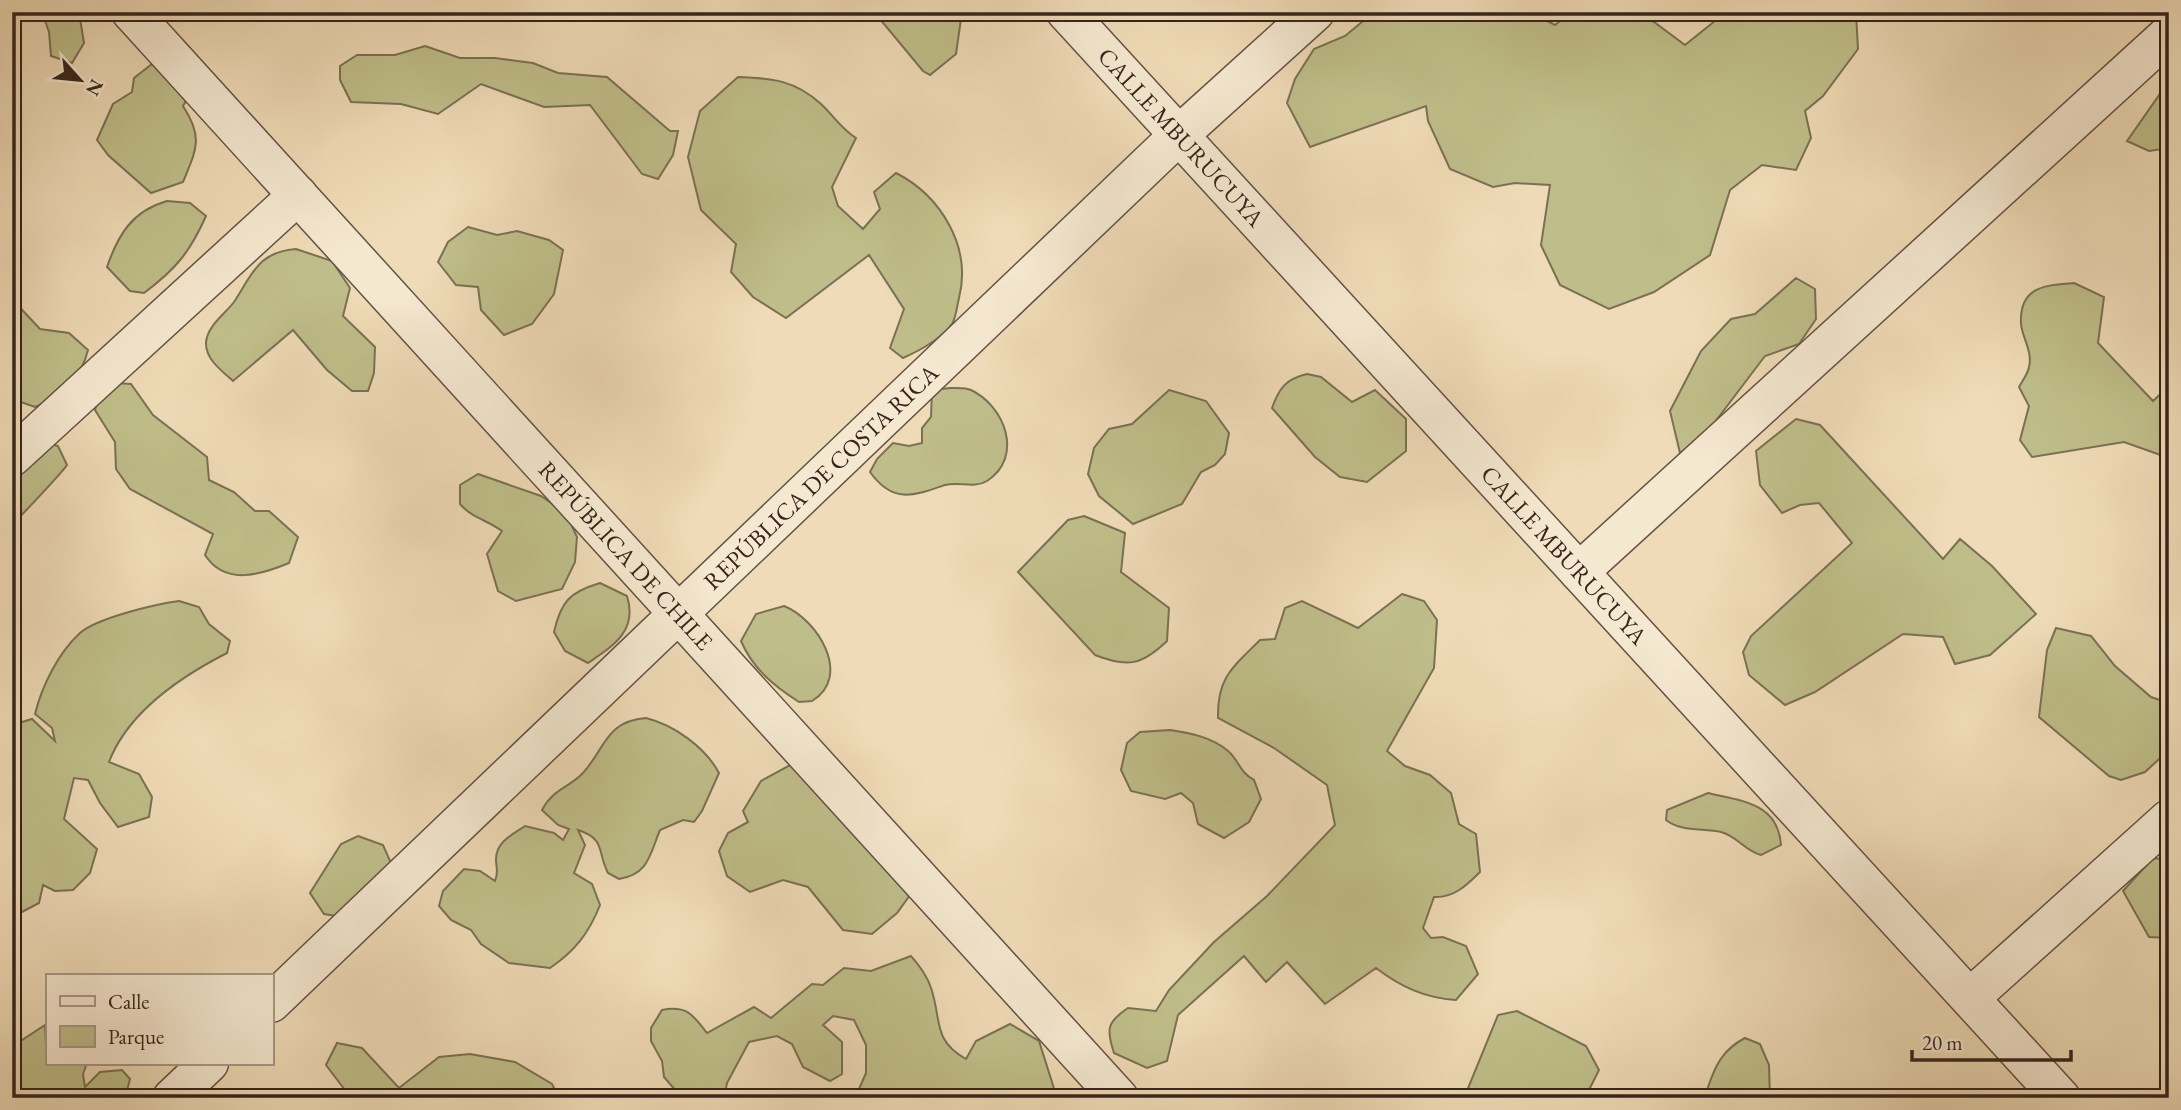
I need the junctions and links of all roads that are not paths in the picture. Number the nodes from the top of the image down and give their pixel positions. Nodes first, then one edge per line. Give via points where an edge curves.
1 (131, 12) edge
2 (1066, 12) edge
3 (1315, 12) edge
4 (2169, 34) edge
5 (1179, 135) junction
6 (298, 195) junction
7 (12, 457) edge
8 (1579, 572) junction
9 (679, 614) junction
10 (2169, 819) edge
11 (1970, 998) junction
12 (273, 1001) edge
13 (208, 1064) edge
14 (172, 1098) edge
15 (1119, 1098) edge
16 (2061, 1098) edge

1 - 6 street, REPÚBLICA DE CHILE
2 - 5 street, CALLE MBURUCUYA
3 - 5 street, REPÚBLICA DE COSTA RICA
4 - 8 street
5 - 8 street, CALLE MBURUCUYA
5 - 9 street, REPÚBLICA DE COSTA RICA
6 - 7 street
6 - 9 street, REPÚBLICA DE CHILE
8 - 11 street, CALLE MBURUCUYA
9 - 12 street, REPÚBLICA DE COSTA RICA
9 - 15 street, REPÚBLICA DE CHILE
10 - 11 street
11 - 16 street, CALLE MBURUCUYA
13 - 14 street

